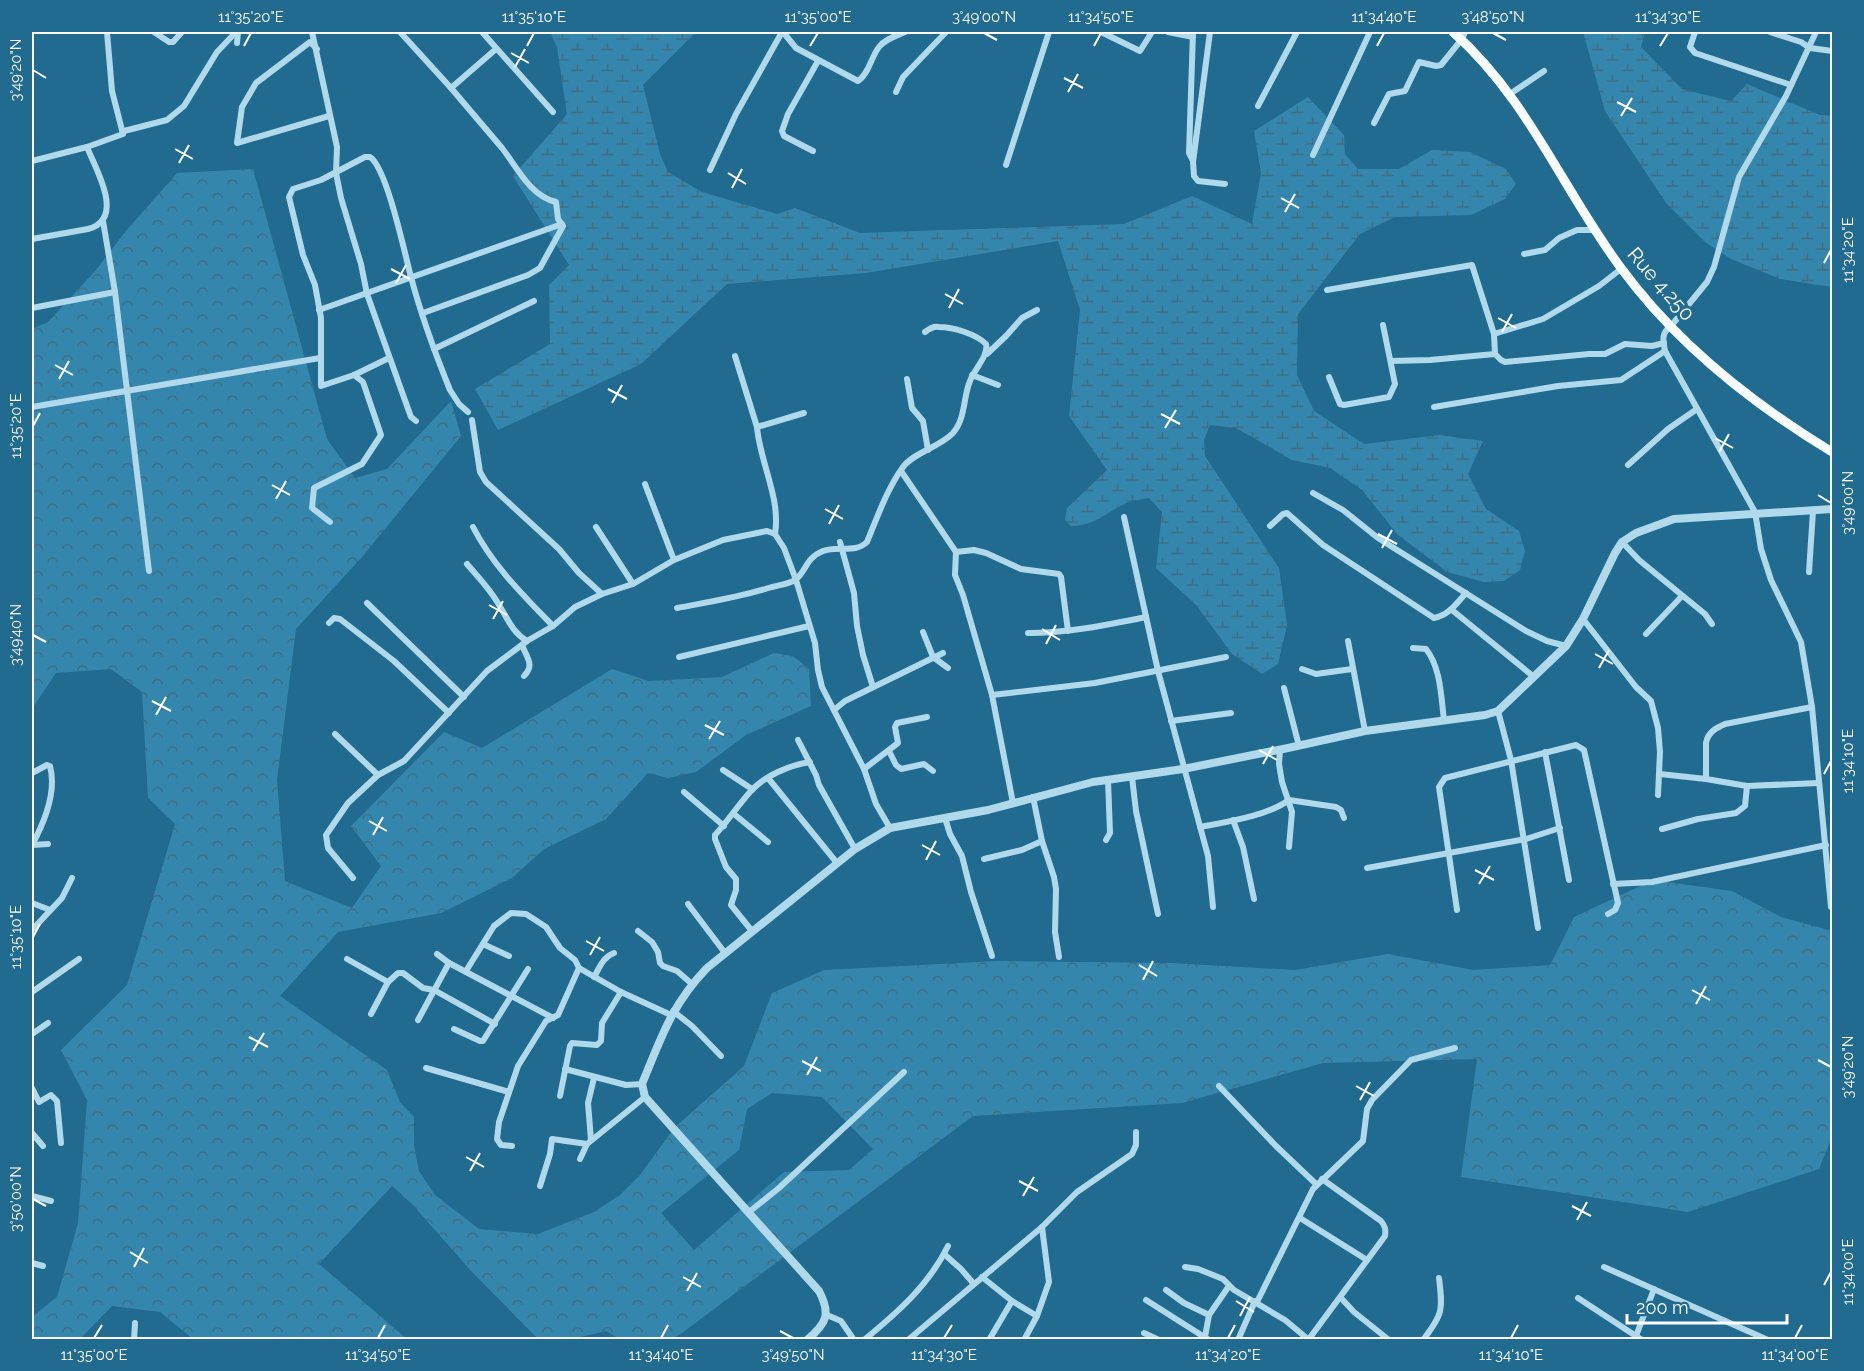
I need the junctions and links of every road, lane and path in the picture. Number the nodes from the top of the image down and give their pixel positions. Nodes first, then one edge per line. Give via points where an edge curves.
1 (107, 32) edge
2 (154, 32) edge
3 (182, 32) edge
4 (237, 32) edge
5 (312, 32) edge
6 (400, 32) edge
7 (482, 32) edge
8 (782, 32) edge
9 (905, 32) edge
10 (946, 32) edge
11 (1049, 32) edge
12 (1101, 32) edge
13 (1152, 32) edge
14 (1168, 32) edge
15 (1210, 32) edge
16 (1297, 32) edge
17 (1370, 32) edge
18 (1453, 32) edge
19 (1695, 32) edge
20 (1770, 32) edge
21 (1816, 32) edge
22 (1193, 34) edge
23 (1463, 35) edge
24 (237, 44) dead end
25 (1810, 48) junction
26 (317, 49) junction
27 (496, 49) junction
28 (1833, 51) edge
29 (818, 61) junction
30 (1544, 70) dead end
31 (1791, 85) junction
32 (451, 88) junction
33 (896, 92) dead end
34 (1510, 94) junction
35 (1258, 106) dead end
36 (553, 112) dead end
37 (330, 116) junction
38 (1374, 123) dead end
39 (124, 131) junction
40 (87, 147) junction
41 (813, 151) dead end
42 (1313, 155) dead end
43 (32, 161) edge
44 (1193, 162) junction
45 (1006, 165) dead end
46 (710, 170) dead end
47 (336, 173) junction
48 (1226, 184) dead end
49 (103, 220) junction
50 (562, 224) junction
51 (1596, 230) junction
52 (32, 239) edge
53 (1524, 254) dead end
54 (1621, 269) junction
55 (411, 278) junction
56 (1327, 290) dead end
57 (115, 292) junction
58 (367, 294) junction
59 (534, 301) dead end
60 (32, 308) edge
61 (319, 310) junction
62 (1037, 310) dead end
63 (423, 313) junction
64 (1383, 326) dead end
65 (1671, 326) junction
66 (925, 332) dead end
67 (1494, 334) junction
68 (1664, 343) junction
69 (434, 349) junction
70 (1665, 351) junction
71 (1495, 354) junction
72 (735, 356) dead end
73 (320, 358) junction
74 (389, 358) junction
75 (982, 358) junction
76 (1391, 361) junction
77 (354, 375) junction
78 (972, 375) junction
79 (1329, 376) dead end
80 (907, 379) dead end
81 (998, 385) dead end
82 (126, 391) junction
83 (32, 406) edge
84 (1434, 407) dead end
85 (1697, 409) junction
86 (468, 412) dead end
87 (804, 413) dead end
88 (472, 420) dead end
89 (416, 421) dead end
90 (757, 427) junction
91 (928, 450) junction
92 (1833, 452) edge
93 (1628, 465) dead end
94 (901, 471) junction
95 (645, 484) dead end
96 (1313, 492) dead end
97 (1833, 509) edge
98 (1814, 511) junction
99 (1755, 512) junction
100 (1124, 517) dead end
101 (330, 522) dead end
102 (1270, 526) dead end
103 (473, 527) dead end
104 (596, 527) dead end
105 (775, 534) junction
106 (1622, 542) junction
107 (841, 545) junction
108 (956, 552) junction
109 (674, 560) junction
110 (467, 564) dead end
111 (150, 571) dead end
112 (1809, 572) dead end
113 (796, 580) junction
114 (633, 584) junction
115 (1466, 593) junction
116 (602, 594) junction
117 (1682, 596) junction
118 (367, 603) dead end
119 (677, 608) dead end
120 (1452, 610) junction
121 (1146, 617) junction
122 (1582, 619) junction
123 (329, 623) dead end
124 (1712, 624) dead end
125 (809, 626) junction
126 (553, 627) junction
127 (924, 632) dead end
128 (1068, 632) junction
129 (1028, 633) dead end
130 (1646, 634) dead end
131 (1348, 641) dead end
132 (525, 643) junction
133 (1566, 646) junction
134 (1413, 648) dead end
135 (943, 653) dead end
136 (679, 657) dead end
137 (933, 657) junction
138 (1226, 657) dead end
139 (948, 668) dead end
140 (1302, 669) dead end
141 (1352, 669) junction
142 (1158, 671) junction
143 (524, 676) dead end
144 (1534, 677) junction
145 (873, 687) junction
146 (1284, 688) dead end
147 (992, 695) junction
148 (464, 697) junction
149 (1812, 707) junction
150 (834, 710) junction
151 (1498, 711) junction
152 (450, 713) junction
153 (1231, 713) dead end
154 (927, 717) dead end
155 (1444, 720) junction
156 (1171, 721) junction
157 (1365, 731) junction
158 (335, 734) dead end
159 (798, 741) dead end
160 (1299, 746) junction
161 (1281, 750) junction
162 (889, 751) junction
163 (1545, 752) junction
164 (1511, 760) junction
165 (810, 762) junction
166 (864, 769) junction
167 (1183, 769) junction
168 (723, 770) dead end
169 (933, 771) dead end
170 (32, 773) edge
171 (1660, 774) junction
172 (378, 775) junction
173 (1132, 777) junction
174 (768, 778) junction
175 (1706, 778) junction
176 (1108, 780) junction
177 (1819, 783) junction
178 (1747, 786) junction
179 (752, 789) junction
180 (684, 792) dead end
181 (1658, 795) dead end
182 (1033, 797) junction
183 (1289, 800) junction
184 (1013, 802) junction
185 (734, 813) junction
186 (945, 818) junction
187 (1344, 818) dead end
188 (1233, 820) junction
189 (724, 826) junction
190 (890, 828) junction
191 (1200, 828) junction
192 (1560, 828) junction
193 (1662, 829) dead end
194 (1526, 839) junction
195 (1106, 840) dead end
196 (1042, 841) junction
197 (768, 843) dead end
198 (48, 844) dead end
199 (32, 845) edge
200 (1826, 845) junction
201 (1289, 847) dead end
202 (855, 849) junction
203 (1450, 852) junction
204 (1830, 854) edge
205 (984, 858) dead end
206 (837, 863) junction
207 (1367, 868) dead end
208 (72, 878) dead end
209 (353, 878) dead end
210 (1569, 879) dead end
211 (1613, 884) junction
212 (1254, 899) dead end
213 (32, 903) edge
214 (688, 904) dead end
215 (1213, 907) dead end
216 (1832, 907) edge
217 (50, 910) junction
218 (1457, 910) dead end
219 (1158, 914) dead end
220 (1608, 914) dead end
221 (1538, 928) dead end
222 (32, 930) edge
223 (638, 931) dead end
224 (752, 931) junction
225 (483, 944) junction
226 (614, 953) dead end
227 (725, 953) junction
228 (437, 954) dead end
229 (509, 956) dead end
230 (992, 956) dead end
231 (1059, 957) dead end
232 (79, 959) dead end
233 (347, 959) dead end
234 (449, 963) junction
235 (579, 968) junction
236 (528, 969) dead end
237 (466, 971) junction
238 (594, 977) junction
239 (388, 982) junction
240 (692, 984) junction
241 (434, 990) junction
242 (32, 992) edge
243 (621, 992) junction
244 (512, 997) junction
245 (672, 1013) junction
246 (371, 1014) dead end
247 (553, 1018) junction
248 (418, 1020) dead end
249 (48, 1023) dead end
250 (495, 1024) junction
251 (454, 1029) dead end
252 (32, 1034) edge
253 (1455, 1048) dead end
254 (721, 1056) dead end
255 (426, 1068) dead end
256 (565, 1069) junction
257 (904, 1072) dead end
258 (594, 1078) junction
259 (642, 1084) junction
260 (1219, 1086) dead end
261 (32, 1088) edge
262 (509, 1092) junction
263 (560, 1096) dead end
264 (645, 1097) junction
265 (1136, 1132) dead end
266 (32, 1133) edge
267 (589, 1142) junction
268 (61, 1143) dead end
269 (43, 1146) dead end
270 (512, 1146) dead end
271 (580, 1159) dead end
272 (1319, 1181) junction
273 (540, 1186) dead end
274 (32, 1196) edge
275 (51, 1201) dead end
276 (749, 1212) junction
277 (1300, 1218) junction
278 (1042, 1227) junction
279 (948, 1246) dead end
280 (944, 1254) junction
281 (1367, 1260) junction
282 (32, 1263) edge
283 (43, 1266) dead end
284 (1604, 1267) dead end
285 (1185, 1268) dead end
286 (982, 1277) junction
287 (1439, 1278) dead end
288 (974, 1284) junction
289 (1229, 1286) junction
290 (1654, 1289) junction
291 (1166, 1290) dead end
292 (1341, 1298) junction
293 (1578, 1298) dead end
294 (1146, 1300) dead end
295 (1012, 1301) junction
296 (1256, 1302) junction
297 (827, 1315) junction
298 (1037, 1316) junction
299 (1209, 1316) junction
300 (135, 1323) dead end
301 (1144, 1333) dead end
302 (1301, 1337) edge
303 (1207, 1338) edge
304 (1639, 1338) edge
305 (1309, 1339) edge
306 (134, 1340) edge
307 (807, 1340) edge
308 (854, 1340) edge
309 (864, 1340) edge
310 (908, 1340) edge
311 (989, 1340) edge
312 (1024, 1340) edge
313 (1159, 1340) edge
314 (1238, 1340) edge
315 (1389, 1340) edge
316 (1423, 1340) edge
317 (1768, 1340) edge

1 - 39 street via 112,91
2 - 3 street via 169,42
4 - 24 street
4 - 39 street via 217,52 184,106 167,120
5 - 26 street
6 - 32 street
7 - 27 street
8 - 29 street via 796,48
8 - 46 street
9 - 29 street via 879,47 858,81
10 - 33 street via 903,77
11 - 45 street
12 - 13 street via 1140,51
14 - 22 street
15 - 44 street
16 - 35 street
17 - 42 street
18 - 23 main road, Rue 4.250
19 - 31 street via 1690,47 1695,53
20 - 25 street
21 - 25 street
22 - 44 street via 1189,153
23 - 34 main road, Rue 4.250
23 - 38 street via 1441,64 1419,62 1405,91 1389,93
25 - 28 street
25 - 31 street
26 - 37 street
26 - 37 street via 310,42 256,83 242,106 237,143
27 - 32 street
27 - 36 street
29 - 41 street via 782,131 784,136
30 - 34 street
31 - 65 street via 1739,177 1707,282
32 - 50 street via 520,175 545,200 556,202
34 - 51 main road, Rue 4.250
37 - 47 street via 337,147
39 - 40 street via 120,136
40 - 43 street
40 - 49 street via 109,203
44 - 48 street via 1195,179
47 - 55 street via 365,157 374,160 393,206
47 - 58 street
47 - 61 street via 293,189 289,196
49 - 52 street via 88,229
49 - 57 street
50 - 55 street
50 - 63 street via 540,268
51 - 53 street via 1577,230 1545,250
51 - 54 main road, Rue 4.250
54 - 65 main road, Rue 4.250
54 - 67 street via 1543,319
55 - 58 street
55 - 63 street
56 - 67 street via 1472,265
57 - 60 street
57 - 82 street
58 - 61 street
58 - 74 street
59 - 69 street
61 - 73 street via 323,338
62 - 75 street via 1022,318
63 - 69 street
64 - 76 street
65 - 68 street via 1665,330
65 - 92 main road, Rue 4.250 via 1730,381
66 - 75 street via 938,326 980,338 988,348
67 - 71 street
68 - 70 street
68 - 71 street via 1624,344 1599,355 1505,362
69 - 86 street via 453,396
70 - 84 street via 1613,382 1558,386
70 - 85 street
71 - 76 street
72 - 90 street
73 - 77 street via 321,386
73 - 82 street
74 - 77 street
74 - 89 street via 411,417
75 - 78 street
76 - 79 street via 1395,384 1389,397 1340,404
77 - 101 street via 363,382 381,435 362,464 314,488 312,508
78 - 81 street
78 - 91 street via 959,423 953,433
80 - 91 street via 912,408 923,421
82 - 83 street
82 - 111 street
85 - 93 street
85 - 99 street
87 - 90 street
88 - 116 street via 478,466 486,482
90 - 105 street via 777,524
91 - 94 street via 905,464
94 - 107 street via 867,542 862,547
94 - 108 street
95 - 109 street
96 - 115 street
97 - 98 street
98 - 99 street
98 - 112 street
99 - 106 street via 1674,519 1636,532
99 - 149 street via 1771,580 1801,642
100 - 121 street
102 - 120 street via 1287,513 1323,545 1428,616 1440,617
103 - 126 street via 498,567
104 - 114 street
105 - 109 street via 767,531 723,540
105 - 113 street
106 - 117 street
106 - 122 street
107 - 113 street via 812,557
107 - 145 street
108 - 128 street via 974,550 1021,570 1059,574
108 - 147 street via 955,575
109 - 114 street
110 - 132 street
113 - 119 street via 741,597
113 - 125 street
114 - 116 street
115 - 120 street
115 - 133 street via 1526,631
116 - 126 street via 575,607
117 - 124 street
117 - 130 street
118 - 148 street
120 - 144 street
121 - 128 street
121 - 142 street
122 - 133 street
122 - 171 street via 1651,701 1658,728
123 - 152 street via 340,619 394,661
125 - 136 street
125 - 150 street via 822,687
126 - 132 street
127 - 137 street
128 - 129 street
131 - 141 street
132 - 143 street via 531,665
132 - 148 street via 487,671
133 - 144 street
134 - 155 street via 1426,649 1430,654
135 - 137 street
137 - 139 street
137 - 145 street
138 - 142 street
140 - 141 street via 1317,674
141 - 157 street
142 - 147 street
142 - 156 street
144 - 151 street
145 - 150 street
146 - 160 street
147 - 184 street
148 - 152 street
149 - 175 street via 1715,729 1706,743
149 - 177 street
150 - 166 street
151 - 155 street
151 - 164 street
152 - 172 street via 404,761
153 - 156 street
154 - 162 street via 897,723 898,743
155 - 157 street
156 - 167 street
157 - 160 street
158 - 172 street
159 - 165 street
160 - 161 street
161 - 167 street
161 - 183 street via 1279,764
162 - 166 street
162 - 169 street via 898,768 924,764
163 - 164 street
163 - 192 street
163 - 211 street via 1576,745 1584,750
164 - 194 street
164 - 203 street via 1441,781 1441,806
165 - 174 street
165 - 202 street
166 - 190 street via 876,804
167 - 173 street
167 - 191 street
168 - 179 street
170 - 199 street via 47,765 52,772 46,813
171 - 175 street
171 - 181 street
172 - 209 street via 348,804 326,835 328,848
173 - 176 street
173 - 219 street
174 - 179 street
174 - 206 street
175 - 178 street
176 - 182 street
176 - 195 street via 1110,833
177 - 178 street
177 - 200 street
178 - 193 street via 1745,806 1736,813
179 - 185 street
180 - 189 street
182 - 184 street
182 - 196 street
183 - 187 street via 1336,807
183 - 188 street
183 - 201 street
184 - 186 street
185 - 189 street
185 - 197 street
186 - 190 street
186 - 230 street via 962,856
188 - 191 street
188 - 212 street
189 - 224 street via 715,839 726,867 736,879 731,905
190 - 202 street
191 - 215 street via 1208,856
192 - 194 street
192 - 210 street
194 - 203 street
194 - 221 street
196 - 205 street via 1022,850
196 - 231 street via 1056,890
198 - 199 street
200 - 204 street
200 - 211 street via 1652,882
202 - 206 street
203 - 207 street
203 - 218 street
204 - 216 street
206 - 224 street
208 - 217 street via 62,898
211 - 220 street via 1618,903
213 - 217 street
214 - 227 street
217 - 222 street
223 - 240 street via 652,942 663,966 677,971
224 - 227 street
225 - 229 street
225 - 235 street via 505,916 526,914 546,927
225 - 237 street
226 - 238 street via 608,955
227 - 240 street
228 - 234 street
232 - 242 street
233 - 239 street
234 - 237 street
234 - 241 street
235 - 238 street
235 - 247 street
236 - 244 street
237 - 244 street
238 - 243 street
239 - 241 street via 403,973
239 - 246 street
240 - 245 street
241 - 248 street
241 - 250 street
243 - 245 street
243 - 256 street via 603,1023 601,1041 597,1045 572,1043
244 - 247 street
244 - 250 street
245 - 254 street via 692,1026
245 - 259 street
247 - 262 street via 546,1021 533,1040
249 - 252 street
250 - 251 street via 486,1039 480,1041
253 - 272 street via 1419,1057 1405,1065 1369,1105 1360,1145
255 - 262 street
256 - 258 street
256 - 263 street
257 - 276 street
258 - 259 street
258 - 267 street via 588,1103
259 - 264 street
260 - 272 street via 1276,1146
261 - 268 street via 39,1102 51,1095 57,1101
262 - 270 street via 497,1139
264 - 267 street
264 - 276 street
265 - 278 street via 1132,1154 1077,1192
266 - 269 street
267 - 271 street
267 - 273 street via 552,1139
272 - 277 street
272 - 281 street via 1385,1225 1385,1236
274 - 275 street
276 - 297 street via 819,1291
277 - 281 street
277 - 296 street
278 - 286 street
278 - 298 street via 1049,1282
279 - 280 street
280 - 288 street
280 - 309 street via 903,1308
281 - 292 street
282 - 283 street
284 - 290 street
285 - 289 street via 1223,1279
286 - 288 street
286 - 295 street
287 - 316 street via 1442,1306
288 - 310 street
289 - 296 street
289 - 299 street
290 - 304 street
290 - 317 street
291 - 299 street
292 - 305 street
292 - 315 street
293 - 304 street
294 - 303 street
295 - 298 street
295 - 311 street
296 - 302 street via 1285,1320
296 - 314 street
297 - 307 street
297 - 308 street via 841,1321
298 - 312 street
299 - 303 street
300 - 306 street
301 - 313 street
302 - 305 street

